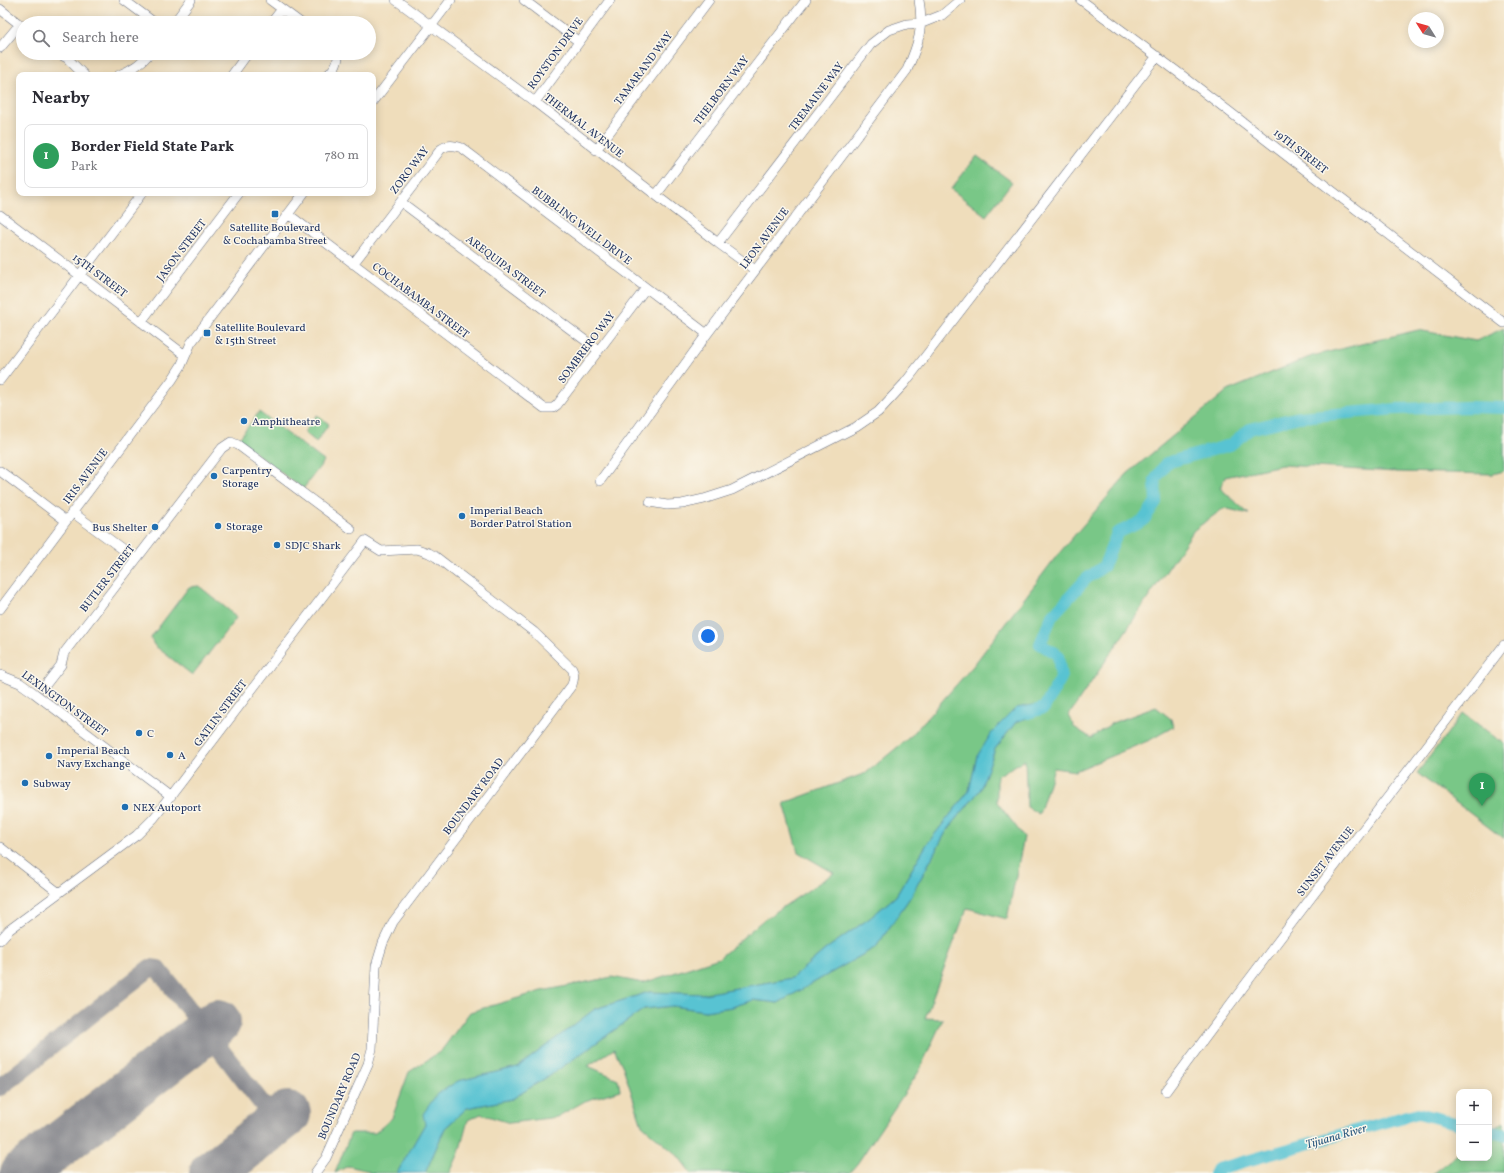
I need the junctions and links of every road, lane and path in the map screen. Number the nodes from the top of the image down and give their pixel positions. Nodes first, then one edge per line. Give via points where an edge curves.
1 (124, 0) edge
2 (191, 0) edge
3 (270, 0) edge
4 (396, 0) edge
5 (451, 0) edge
6 (524, 0) edge
7 (610, 0) edge
8 (709, 0) edge
9 (806, 0) edge
10 (919, 0) edge
11 (960, 0) edge
12 (1081, 0) edge
13 (0, 9) edge
14 (282, 9) junction
15 (146, 16) edge
16 (179, 16) edge
17 (276, 16) edge
18 (292, 16) edge
19 (16, 21) edge
20 (922, 23) junction
21 (431, 26) junction
22 (16, 30) edge
23 (578, 41) junction
24 (0, 48) edge
25 (1157, 56) junction
26 (69, 60) edge
27 (143, 60) edge
28 (243, 60) edge
29 (338, 60) edge
30 (81, 72) edge
31 (125, 72) edge
32 (234, 72) edge
33 (330, 72) edge
34 (376, 98) edge
35 (535, 102) junction
36 (441, 149) joint
37 (596, 150) junction
38 (656, 195) junction
39 (140, 196) edge
40 (237, 196) edge
41 (302, 196) edge
42 (400, 202) junction
43 (288, 214) junction
44 (0, 215) edge
45 (718, 243) junction
46 (353, 264) junction
47 (755, 270) junction
48 (79, 275) junction
49 (646, 288) junction
50 (141, 322) junction
51 (1504, 323) edge
52 (707, 334) junction
53 (598, 350) junction
54 (185, 356) junction
55 (0, 380) edge
56 (540, 405) joint
57 (0, 471) edge
58 (600, 481) dead end
59 (650, 502) dead end
60 (72, 512) junction
61 (66, 521) junction
62 (351, 529) dead end
63 (365, 541) joint
64 (136, 559) junction
65 (0, 609) edge
66 (1504, 645) edge
67 (0, 675) edge
68 (44, 687) dead end
69 (171, 797) junction
70 (0, 847) edge
71 (60, 893) junction
72 (0, 940) edge
73 (1166, 1091) dead end
74 (315, 1173) edge

1 - 15 street
2 - 16 street
3 - 14 street
4 - 21 street, THERMAL AVENUE
5 - 21 street
6 - 23 street
7 - 23 street, ROYSTON DRIVE
8 - 37 street, TAMARAND WAY
9 - 38 street, THELBORN WAY
10 - 20 street, LEON AVENUE
11 - 20 street, TREMAINE WAY via 942,15
12 - 25 street, 19TH STREET
13 - 19 street
14 - 17 street
14 - 18 street
20 - 45 street, TREMAINE WAY via 907,24 889,30 871,44
20 - 47 street, LEON AVENUE via 907,70
21 - 34 street
21 - 35 street, THERMAL AVENUE
22 - 24 street
23 - 35 street, ROYSTON DRIVE
25 - 51 street, 19TH STREET
25 - 59 street via 904,384 878,412 856,427 718,496 667,505
26 - 30 street
27 - 31 street
28 - 32 street
29 - 33 street
35 - 37 street, THERMAL AVENUE
36 - 42 street, ZORO WAY
36 - 49 street, BUBBLING WELL DRIVE via 453,144 462,148
37 - 38 street, THERMAL AVENUE
38 - 45 street, THERMAL AVENUE
39 - 48 street
40 - 50 street, JASON STREET
41 - 43 street, IRIS AVENUE
42 - 46 street, ZORO WAY
42 - 53 street, AREQUIPA STREET
43 - 46 street, COCHABAMBA STREET
43 - 54 street, IRIS AVENUE via 191,342
44 - 48 street, 15TH STREET
45 - 47 street, THERMAL AVENUE
46 - 56 street, COCHABAMBA STREET
47 - 52 street, LEON AVENUE
48 - 50 street, 15TH STREET
48 - 55 street
49 - 52 street, BUBBLING WELL DRIVE
49 - 53 street, SOMBRERO WAY
50 - 54 street, 15TH STREET
52 - 58 street, LEON AVENUE
53 - 56 street, SOMBRERO WAY via 557,405 553,408 544,408
54 - 60 street, IRIS AVENUE via 172,380
57 - 61 street
60 - 61 street, IRIS AVENUE
60 - 64 street
61 - 65 street, IRIS AVENUE
62 - 64 street, BUTLER STREET via 231,442 222,448
63 - 69 street, GATLIN STREET
63 - 74 street, BOUNDARY ROAD via 382,551 423,550 474,582 534,632 572,669 574,679 393,922 376,966 372,1049 368,1064 326,1158
64 - 68 street, BUTLER STREET via 64,653 61,665
66 - 73 street, SUNSET AVENUE
67 - 69 street, LEXINGTON STREET via 20,683
69 - 71 street, GATLIN STREET via 136,835
70 - 71 street
71 - 72 street, GATLIN STREET via 9,930

